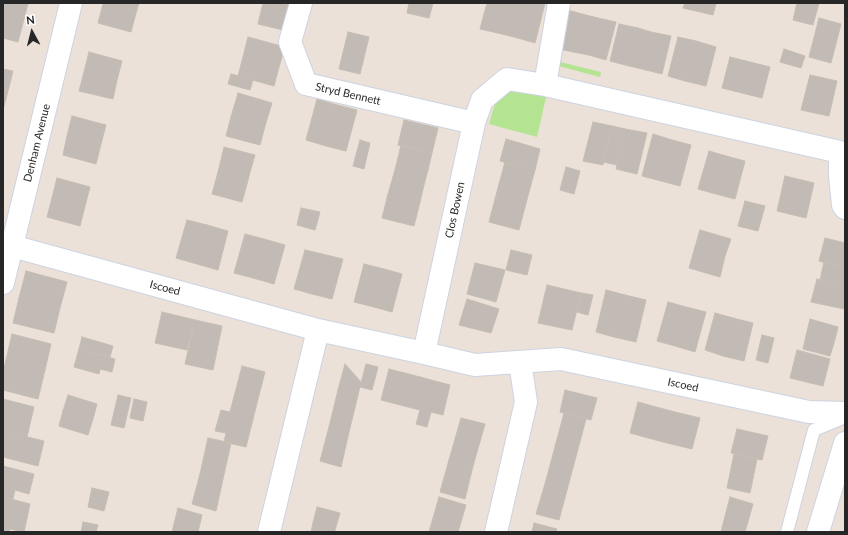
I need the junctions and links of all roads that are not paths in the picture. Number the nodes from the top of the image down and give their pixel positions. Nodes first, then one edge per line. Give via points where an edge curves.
1 (71, 3) edge
2 (301, 3) edge
3 (559, 3) edge
4 (545, 86) junction
5 (474, 123) junction
6 (845, 208) edge
7 (12, 246) junction
8 (3, 283) edge
9 (318, 330) junction
10 (424, 353) junction
11 (520, 362) junction
12 (845, 413) edge
13 (845, 417) edge
14 (845, 443) edge
15 (269, 532) edge
16 (496, 532) edge
17 (787, 532) edge
18 (818, 532) edge

1 - 7 street, Denham Avenue
2 - 5 street, Stryd Bennett via 290,42 306,84
3 - 4 street
4 - 5 street, Clos Bowen via 507,79 482,100
4 - 6 street via 840,152 842,205
5 - 10 street, Clos Bowen
7 - 8 street, Denham Avenue
7 - 9 street, Iscoed
9 - 10 street, Iscoed
9 - 15 street
10 - 11 street, Iscoed via 475,365
11 - 12 street, Iscoed via 561,359 808,412
11 - 16 street via 526,402
13 - 17 lane via 814,430
14 - 18 street

